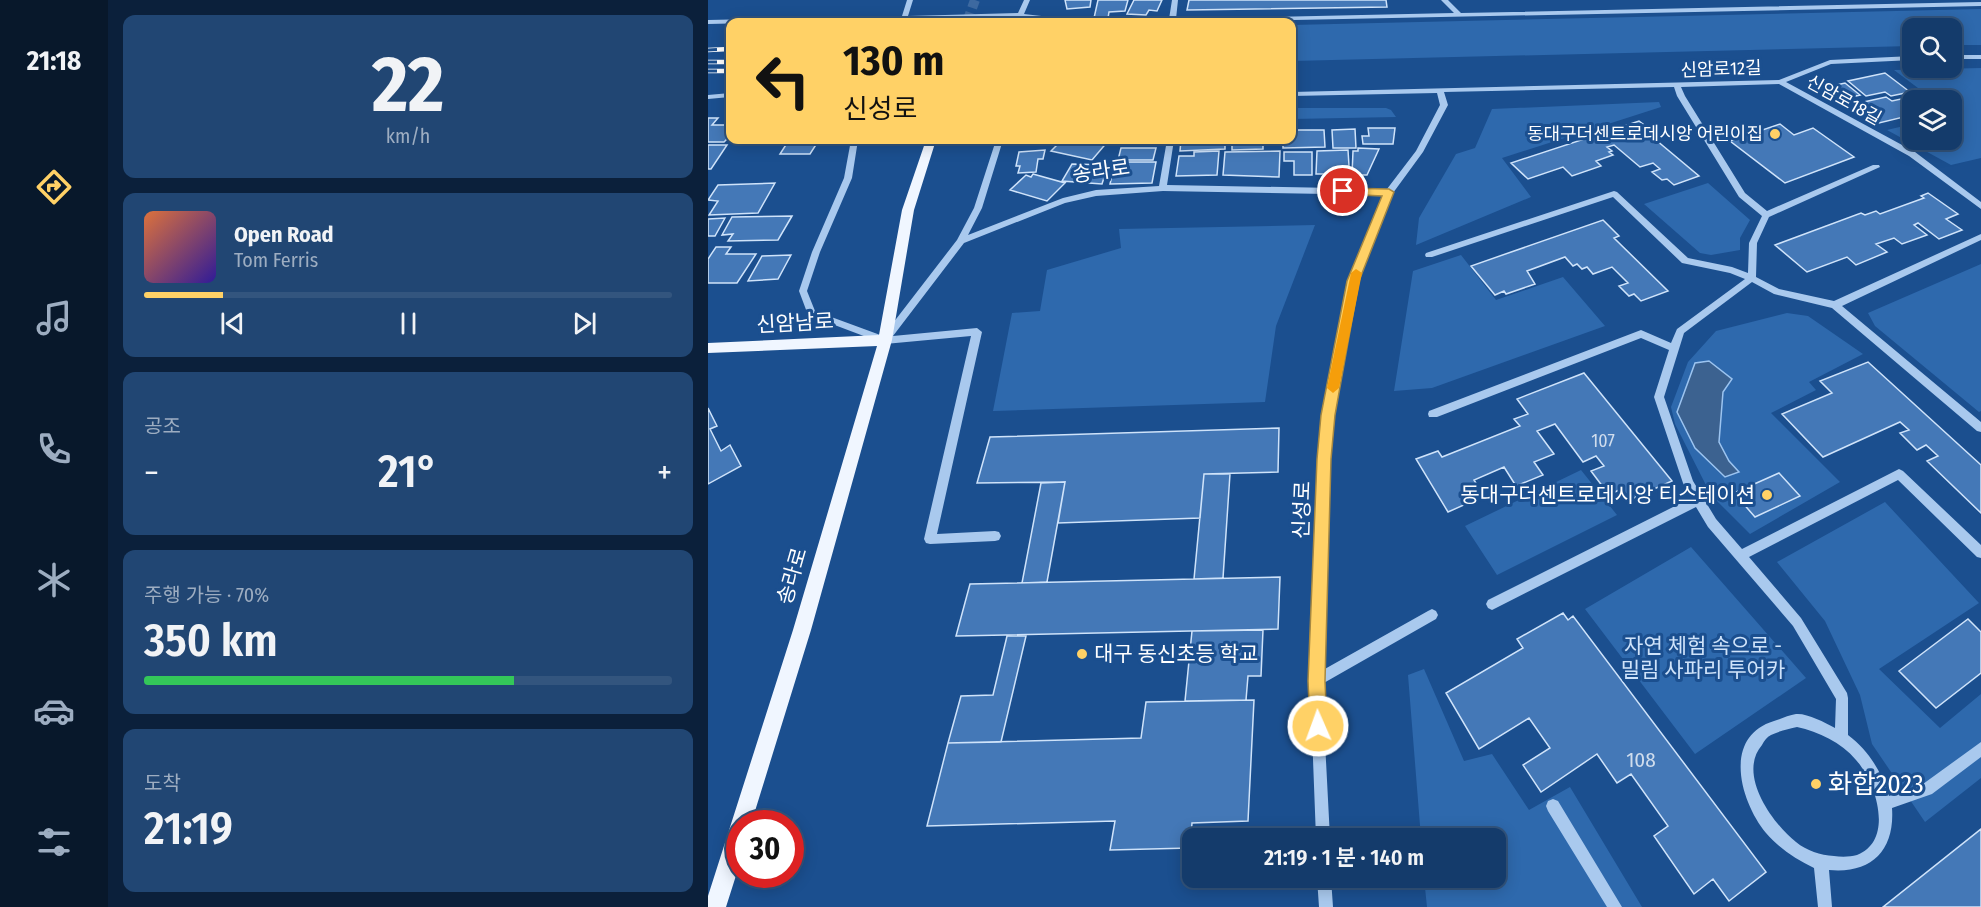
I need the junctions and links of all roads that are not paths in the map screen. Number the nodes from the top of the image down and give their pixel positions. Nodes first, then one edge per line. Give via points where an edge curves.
1 (910, 0) edge
2 (1027, 0) edge
3 (1176, 0) edge
4 (1444, 0) edge
5 (1981, 4) edge
6 (1458, 14) junction
7 (1020, 15) junction
8 (904, 18) joint
9 (1044, 18) edge
10 (1173, 18) edge
11 (1295, 18) edge
12 (708, 22) edge
13 (726, 22) edge
14 (1962, 57) edge
15 (1981, 57) edge
16 (1902, 58) edge
17 (1780, 82) junction
18 (1677, 85) junction
19 (1440, 92) junction
20 (1296, 94) edge
21 (726, 95) edge
22 (708, 97) edge
23 (853, 144) edge
24 (930, 144) edge
25 (998, 144) edge
26 (1169, 144) edge
27 (1876, 167) dead end
28 (1163, 188) junction
29 (1389, 192) junction
30 (1981, 206) edge
31 (1766, 215) junction
32 (1981, 237) edge
33 (961, 241) junction
34 (1429, 255) dead end
35 (1752, 278) junction
36 (1835, 305) junction
37 (885, 339) junction
38 (708, 348) edge
39 (1675, 349) junction
40 (1433, 414) dead end
41 (1981, 428) edge
42 (1699, 500) junction
43 (995, 537) dead end
44 (1981, 554) edge
45 (1740, 556) junction
46 (1492, 604) dead end
47 (1432, 615) dead end
48 (1317, 681) junction
49 (1841, 737) junction
50 (1981, 748) edge
51 (1885, 804) junction
52 (1553, 806) dead end
53 (745, 810) edge
54 (1323, 828) edge
55 (1821, 862) junction
56 (726, 873) edge
57 (1325, 888) edge
58 (715, 907) edge
59 (1326, 907) edge
60 (1615, 907) edge
61 (1825, 907) edge

1 - 8 street
2 - 7 street
3 - 10 street
4 - 6 street
5 - 6 street
6 - 11 street
7 - 8 street
7 - 9 street
12 - 13 street
14 - 15 street
16 - 17 street, 신암로12길 via 1830,62
17 - 18 street, 신암로12길
17 - 30 street, 신암로18길 via 1912,154
18 - 19 street, 신암로12길
18 - 31 street via 1742,195
19 - 20 street, 신암로12길
19 - 29 street, 신성로 via 1444,105 1419,152
21 - 22 street
23 - 37 street via 848,178 802,291 811,313
24 - 37 main road, 송라로 via 908,210
25 - 33 street via 978,208
26 - 28 street
27 - 31 street
28 - 29 street
28 - 33 street, 송라로 via 1096,193 1063,201
29 - 48 street, 신성로 via 1353,281 1328,415
31 - 35 street via 1753,243
32 - 36 street
33 - 37 street, 송라로
34 - 35 street via 1614,194 1685,261
35 - 36 street via 1777,292
35 - 39 street via 1680,331
36 - 41 street
37 - 38 main road, 신암남로
37 - 43 street via 977,332 930,538
37 - 53 main road, 송라로 via 802,630
39 - 40 street via 1641,334
39 - 42 street via 1659,397 1688,483
42 - 45 street via 1712,523
42 - 46 street
44 - 45 street via 1899,474
45 - 49 street via 1797,622 1842,698
47 - 48 street
48 - 54 street, 신성로
49 - 51 street via 1876,778
49 - 55 street via 1797,720 1777,722 1762,730 1751,744 1746,763 1754,800 1771,829 1790,847
50 - 51 street via 1927,789
51 - 55 street via 1886,828 1877,849 1860,861 1838,865
52 - 60 street
55 - 61 street
56 - 58 main road
57 - 59 street

